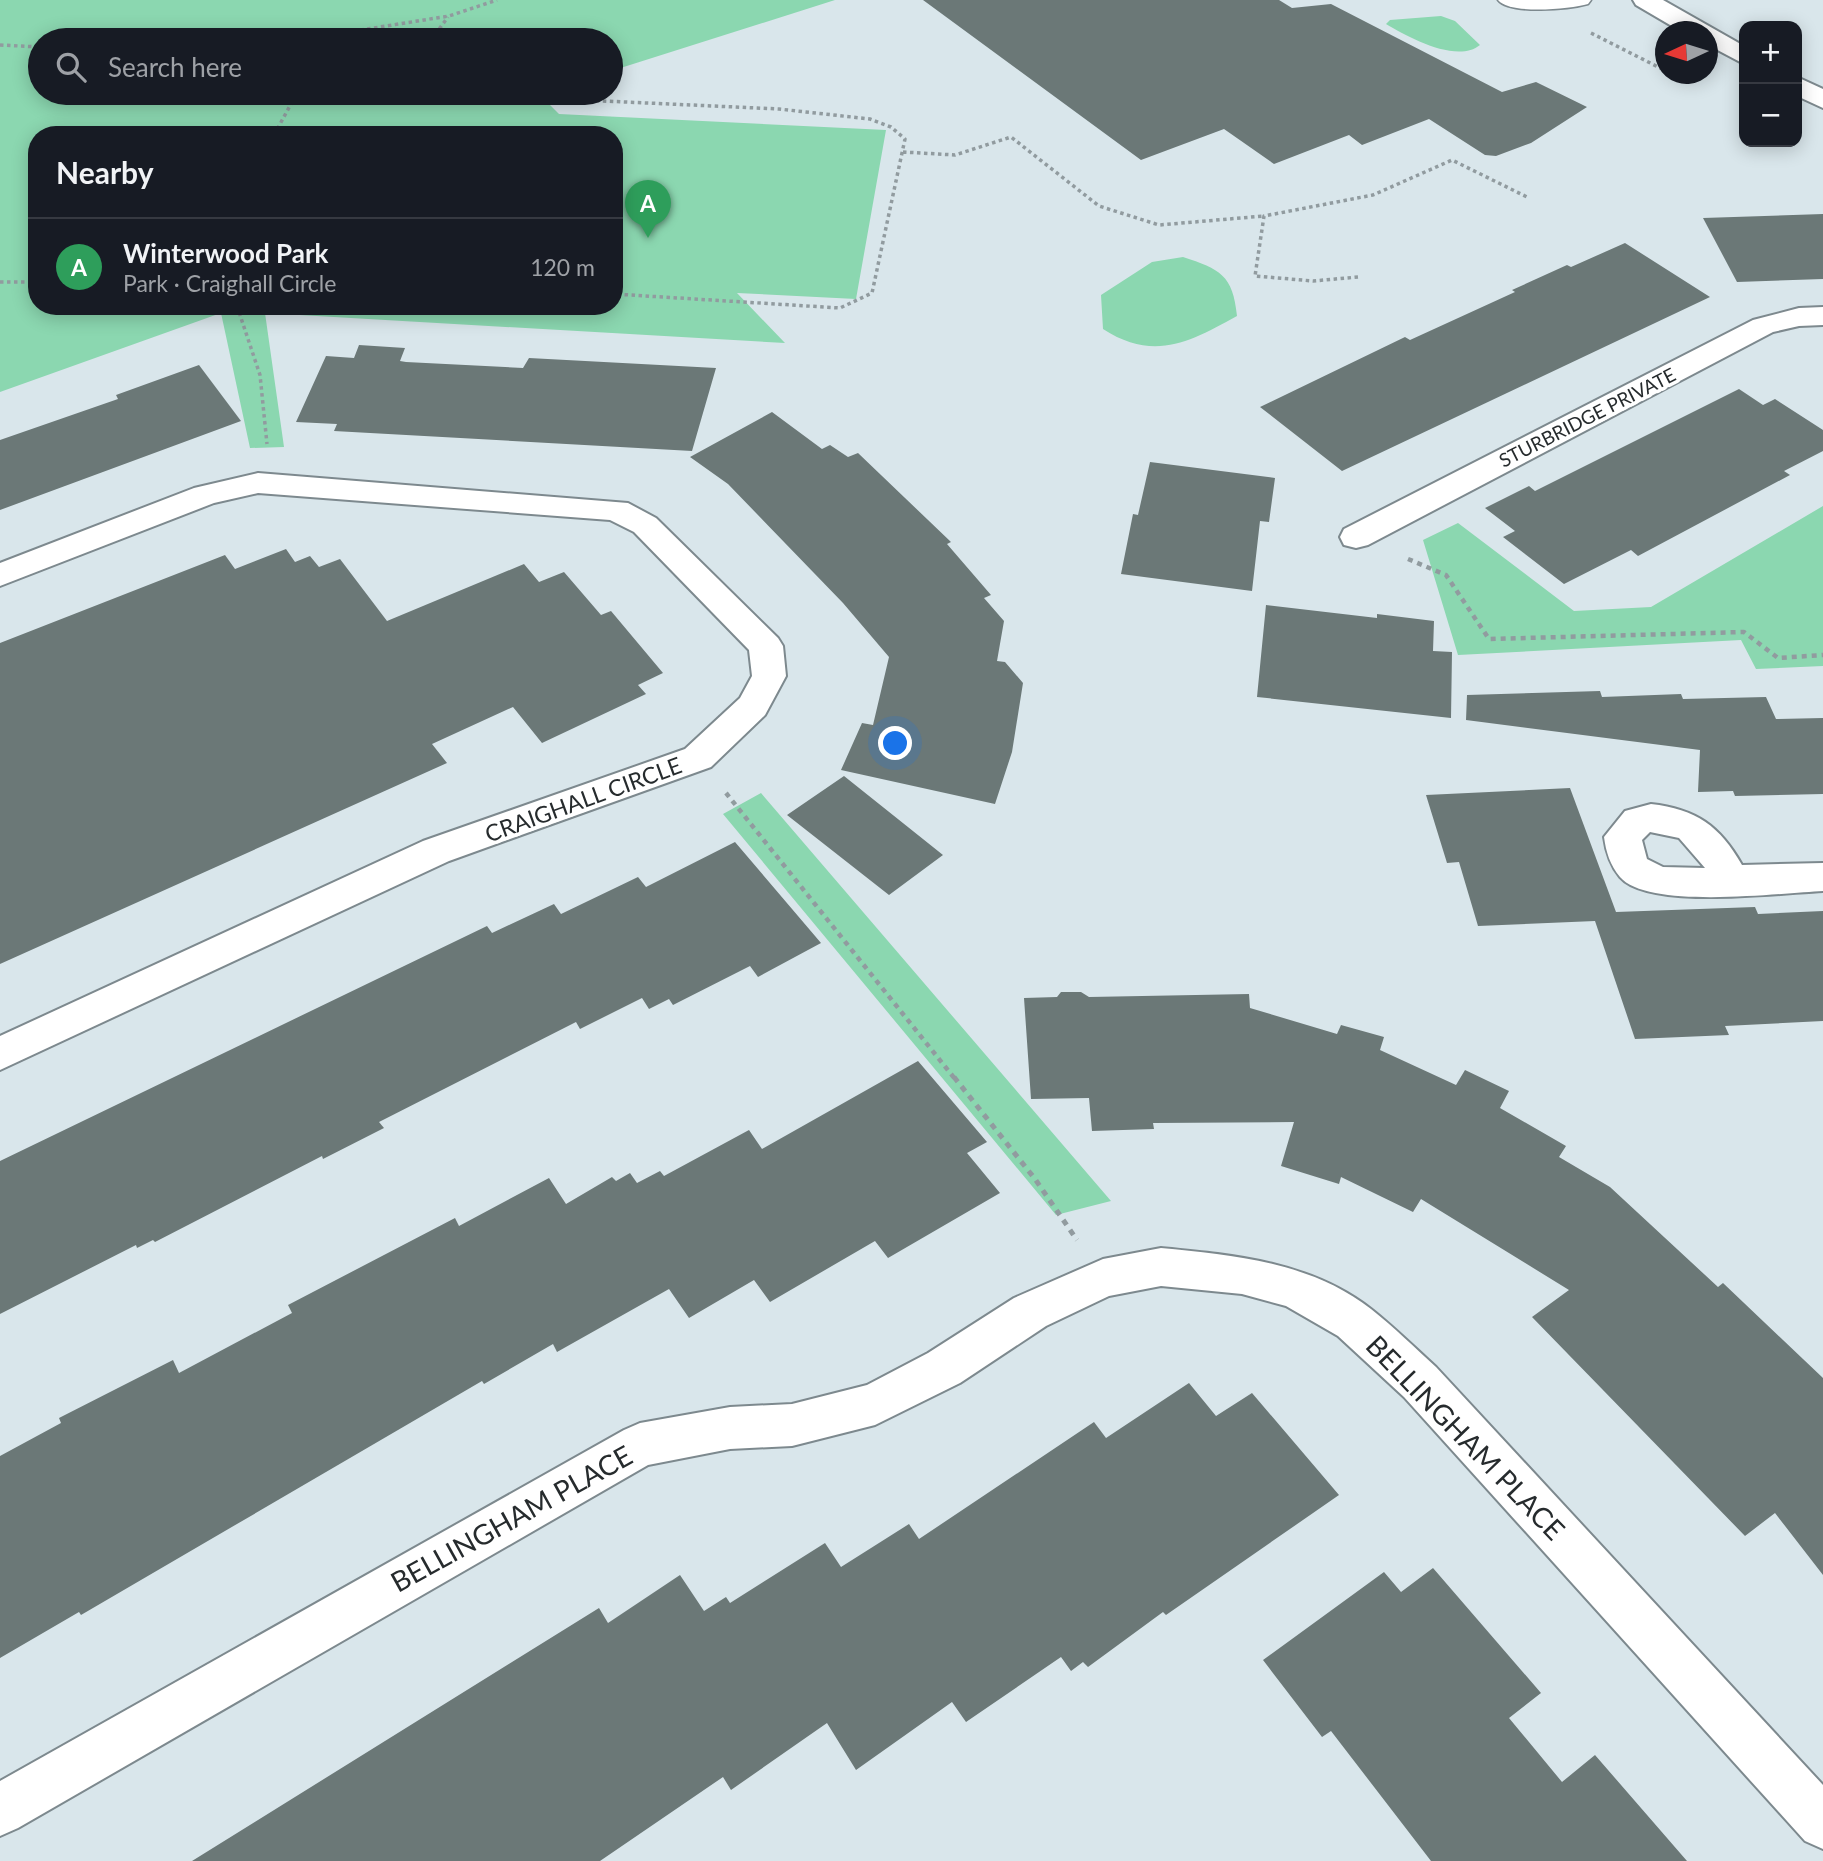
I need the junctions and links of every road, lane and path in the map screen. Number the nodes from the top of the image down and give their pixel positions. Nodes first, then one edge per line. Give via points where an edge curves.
1 (497, 0) edge
2 (1508, 0) edge
3 (1581, 0) edge
4 (1645, 0) edge
5 (449, 16) junction
6 (1682, 21) edge
7 (374, 28) edge
8 (440, 28) edge
9 (1586, 30) dead end
10 (1718, 41) edge
11 (0, 45) edge
12 (28, 46) edge
13 (1739, 52) edge
14 (1655, 66) edge
15 (1802, 88) edge
16 (1823, 100) edge
17 (623, 102) edge
18 (290, 105) edge
19 (279, 126) edge
20 (903, 152) junction
21 (1527, 197) dead end
22 (1264, 216) junction
23 (1358, 277) dead end
24 (0, 282) edge
25 (28, 282) edge
26 (623, 295) edge
27 (240, 315) edge
28 (1823, 316) edge
29 (258, 483) junction
30 (1356, 537) joint
31 (0, 575) edge
32 (1823, 655) edge
33 (698, 758) junction
34 (1823, 877) edge
35 (1731, 880) dead end
36 (0, 1054) edge
37 (1103, 1278) junction
38 (0, 1810) edge
39 (1823, 1823) edge

1 - 5 path
2 - 3 lane via 1556,4
4 - 6 street
5 - 7 path
5 - 8 path
9 - 14 path
10 - 13 street
11 - 12 path
15 - 16 street
17 - 20 path via 779,109 870,119 905,139
18 - 19 path
20 - 22 path via 955,155 1011,137 1099,206 1159,225
20 - 26 path via 872,293 857,302 840,308
21 - 22 path via 1452,160 1373,195
22 - 23 path via 1255,276 1313,281
24 - 25 path
27 - 29 path via 260,375 268,450
28 - 30 street, STURBRIDGE PRIVATE via 1763,326
29 - 31 street, CRAIGHALL CIRCLE via 205,495
29 - 33 street, CRAIGHALL CIRCLE via 617,510 645,525 766,646 769,676 753,706
30 - 32 path via 1446,575 1489,639 1744,632 1778,658
33 - 36 street, CRAIGHALL CIRCLE via 436,851
33 - 37 path via 1035,1180
34 - 35 street
37 - 38 street, BELLINGHAM PLACE via 1030,1312 944,1368 875,1404 792,1425 730,1428 640,1445
37 - 39 street, BELLINGHAM PLACE via 1161,1267 1242,1275 1297,1290 1354,1322 1420,1382

